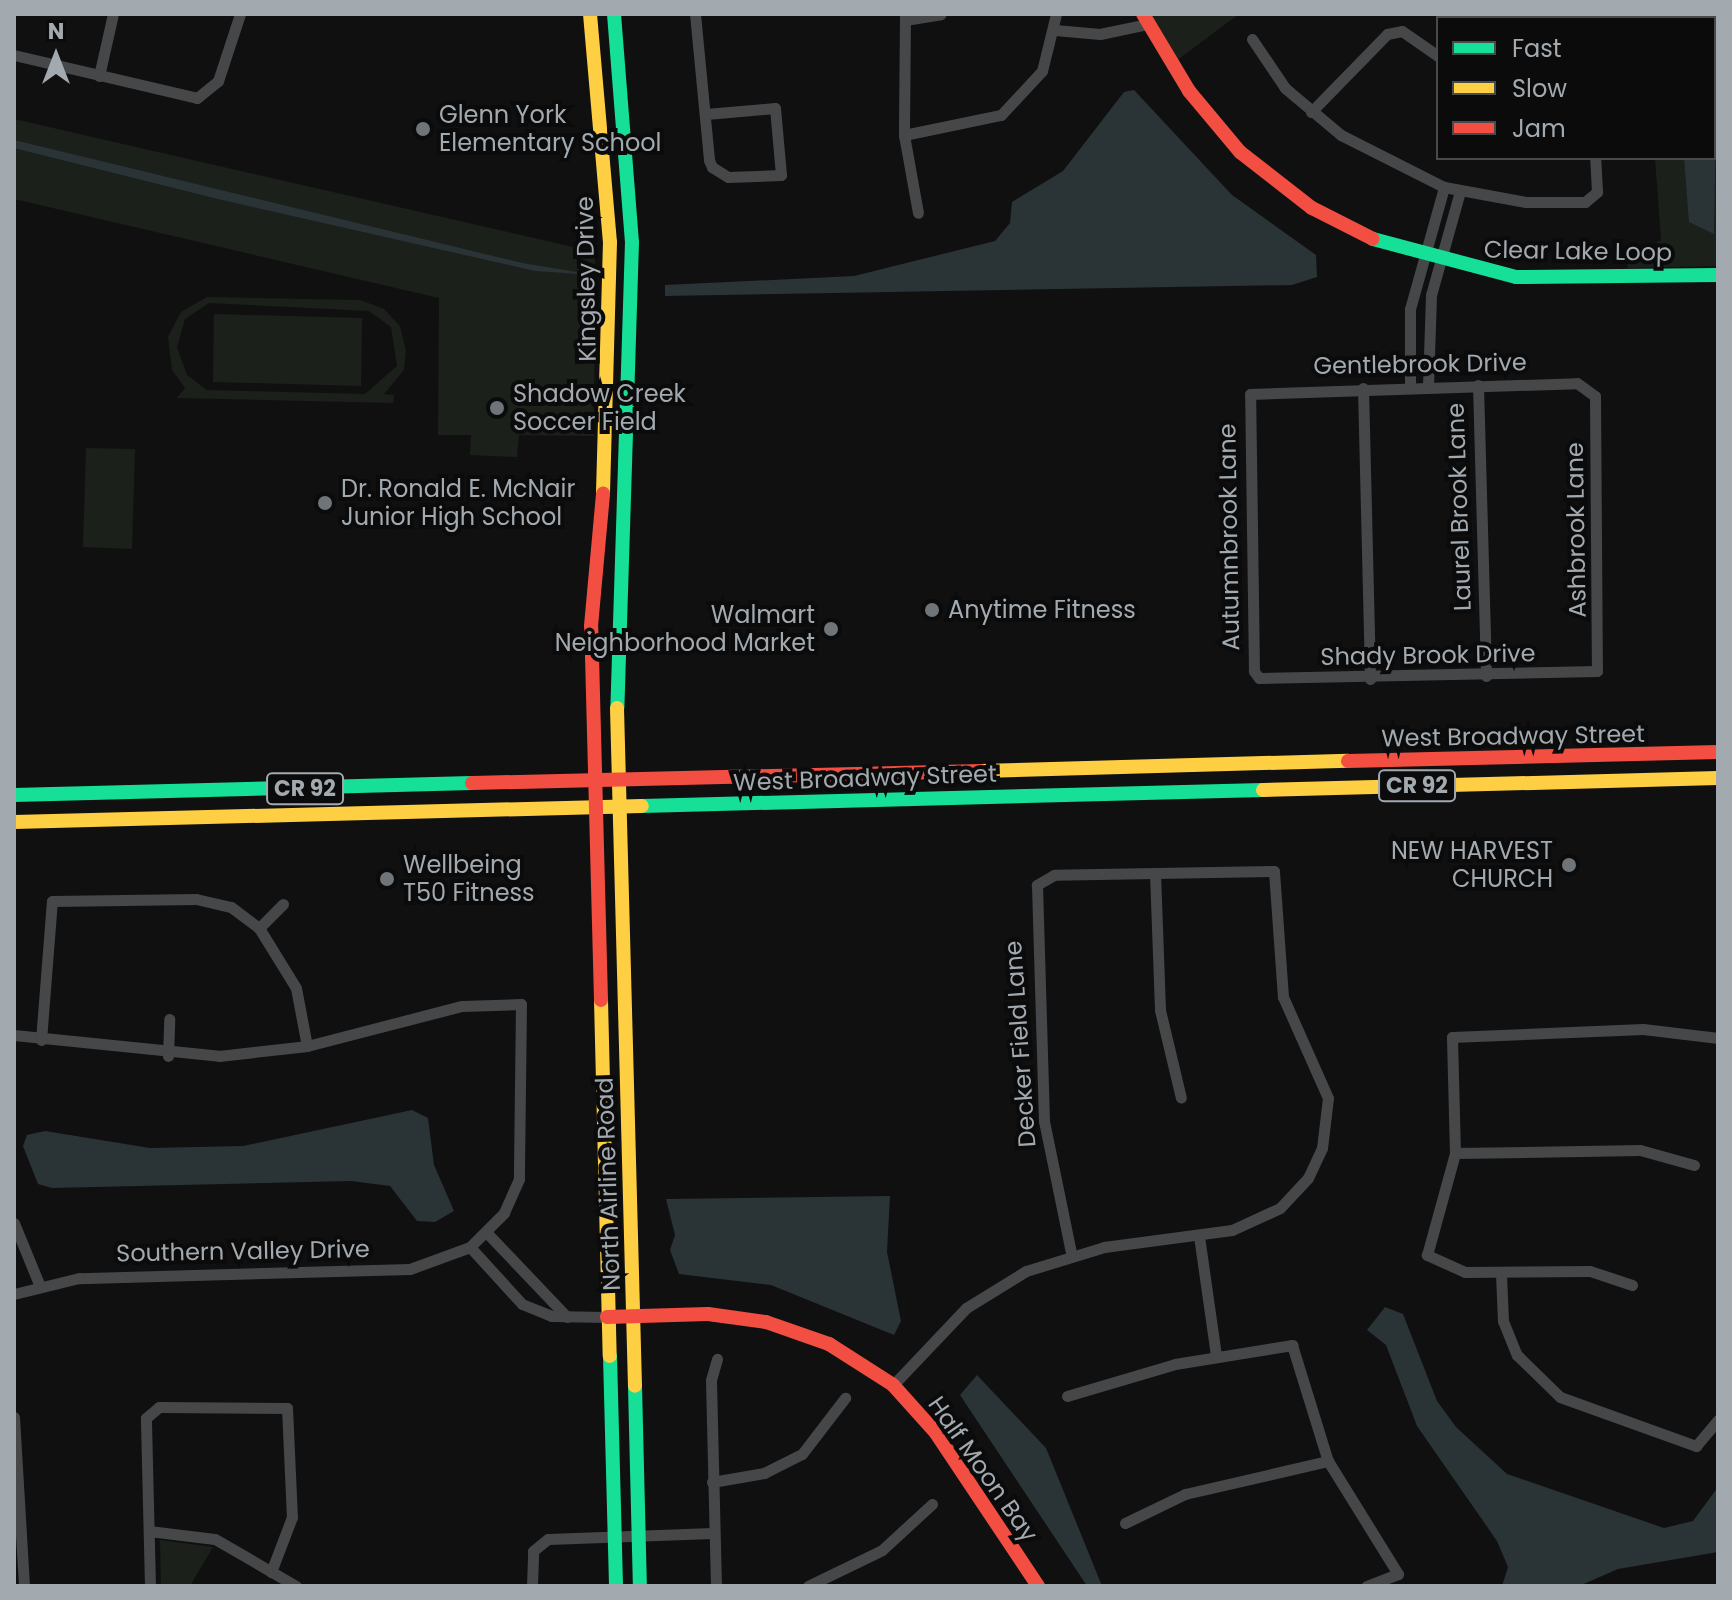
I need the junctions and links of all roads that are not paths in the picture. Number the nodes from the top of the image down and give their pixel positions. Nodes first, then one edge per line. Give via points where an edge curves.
1 (113, 14) edge
2 (240, 14) edge
3 (590, 14) edge
4 (614, 14) edge
5 (695, 14) edge
6 (941, 14) edge
7 (1056, 14) edge
8 (905, 17) edge
9 (1145, 19) edge
10 (1055, 30) junction
11 (1252, 39) dead end
12 (14, 55) edge
13 (1436, 55) edge
14 (99, 76) junction
15 (623, 96) junction
16 (600, 98) junction
17 (1311, 112) junction
18 (706, 114) junction
19 (904, 135) junction
20 (1595, 160) edge
21 (1444, 187) junction
22 (1460, 191) junction
23 (918, 213) dead end
24 (610, 242) junction
25 (632, 242) junction
26 (1421, 258) junction
27 (1439, 263) junction
28 (1718, 275) edge
29 (1478, 385) junction
30 (1428, 386) junction
31 (1410, 387) junction
32 (1590, 387) joint
33 (1363, 388) junction
34 (1250, 394) joint
35 (607, 453) junction
36 (628, 454) junction
37 (1597, 671) joint
38 (1486, 676) junction
39 (1259, 678) joint
40 (1370, 679) junction
41 (1718, 752) edge
42 (1718, 778) edge
43 (596, 782) junction
44 (617, 782) junction
45 (497, 784) junction
46 (14, 795) edge
47 (596, 807) junction
48 (618, 807) junction
49 (428, 811) junction
50 (14, 822) edge
51 (1155, 873) junction
52 (283, 904) dead end
53 (259, 928) junction
54 (169, 1019) dead end
55 (14, 1035) edge
56 (1718, 1038) edge
57 (41, 1040) junction
58 (307, 1046) junction
59 (168, 1056) junction
60 (1181, 1098) dead end
61 (628, 1108) junction
62 (603, 1109) junction
63 (1455, 1153) junction
64 (1694, 1165) dead end
65 (14, 1223) edge
66 (487, 1233) junction
67 (1199, 1236) junction
68 (470, 1247) junction
69 (1071, 1253) junction
70 (1501, 1274) junction
71 (39, 1284) junction
72 (1632, 1285) dead end
73 (14, 1294) edge
74 (634, 1316) junction
75 (567, 1317) junction
76 (607, 1317) junction
77 (1216, 1356) junction
78 (717, 1359) dead end
79 (893, 1385) junction
80 (1067, 1396) dead end
81 (845, 1398) dead end
82 (14, 1417) edge
83 (1718, 1420) edge
84 (1328, 1461) junction
85 (712, 1482) junction
86 (932, 1504) dead end
87 (1125, 1523) dead end
88 (149, 1531) junction
89 (713, 1533) junction
90 (639, 1536) junction
91 (614, 1537) junction
92 (271, 1572) junction
93 (19, 1573) edge
94 (24, 1586) edge
95 (150, 1586) edge
96 (296, 1586) edge
97 (532, 1586) edge
98 (616, 1586) edge
99 (640, 1586) edge
100 (716, 1586) edge
101 (808, 1586) edge
102 (1038, 1586) edge
103 (1366, 1586) edge

1 - 14 street
2 - 14 street via 218,81 197,98
3 - 16 main road, Kingsley Drive
4 - 15 main road, Kingsley Drive
5 - 18 street
6 - 8 street
7 - 10 street
8 - 19 street
9 - 10 street via 1100,34
9 - 26 main road, Clear Lake Loop via 1240,152 1312,208
10 - 19 street via 1042,71 1001,115
11 - 17 street via 1266,65
12 - 14 street
13 - 17 street via 1395,31
15 - 16 main road
15 - 25 main road, Kingsley Drive
16 - 24 main road, Kingsley Drive
17 - 21 street via 1361,149
18 - 18 street via 716,172 781,175 775,108
19 - 23 street
20 - 22 street via 1594,199 1526,202
21 - 22 street
21 - 26 street
22 - 27 street
24 - 25 main road
24 - 35 main road, Kingsley Drive
25 - 36 main road, Kingsley Drive
26 - 27 main road, Clear Lake Loop
26 - 31 street via 1410,309
27 - 28 main road, Clear Lake Loop via 1516,277
27 - 30 street
29 - 30 street, Gentlebrook Drive
29 - 32 street, Gentlebrook Drive
29 - 38 street, Laurel Brook Lane
30 - 31 street, Gentlebrook Drive
31 - 33 street, Gentlebrook Drive
32 - 37 street, Ashbrook Lane
33 - 34 street, Gentlebrook Drive
33 - 40 street
34 - 39 street, Autumnbrook Lane
35 - 36 main road
35 - 43 main road, Kingsley Drive via 592,613
36 - 44 main road, Kingsley Drive via 616,627
37 - 38 street, Shady Brook Drive
38 - 40 street, Shady Brook Drive
39 - 40 street, Shady Brook Drive
41 - 44 main road, West Broadway Street / CR 92
42 - 48 main road, West Broadway Street / CR 92
43 - 44 main road, West Broadway Street / CR 92
43 - 45 main road, West Broadway Street / CR 92
43 - 47 main road, North Airline Road
44 - 48 main road, North Airline Road
45 - 46 main road, West Broadway Street / CR 92
45 - 49 main road via 436,795
47 - 48 main road, West Broadway Street / CR 92
47 - 49 main road, West Broadway Street / CR 92
47 - 62 main road, North Airline Road
48 - 61 main road, North Airline Road
49 - 50 main road, West Broadway Street / CR 92
51 - 60 street via 1160,1010
51 - 67 street via 1274,871 1283,997 1328,1098 1322,1148 1296,1193 1251,1224
51 - 69 street, Decker Field Lane via 1042,880 1034,894 1040,1083
52 - 53 street
53 - 57 street via 231,907 196,899 52,901
53 - 58 street via 296,988
54 - 59 street
55 - 57 street
56 - 63 street via 1643,1029 1452,1037
57 - 59 street
58 - 59 street
58 - 66 street, Southern Valley Drive via 462,1006 521,1004 519,1179
61 - 62 main road
61 - 74 main road, North Airline Road
62 - 76 main road, North Airline Road
63 - 64 street via 1640,1150
63 - 70 street via 1427,1255 1449,1268
65 - 71 street
66 - 68 street, Southern Valley Drive
66 - 75 street
67 - 69 street
67 - 77 street
68 - 71 street, Southern Valley Drive via 410,1269
68 - 75 street, Half Moon Bay via 522,1304
69 - 79 street via 966,1308
70 - 72 street via 1590,1271
70 - 83 street via 1509,1339 1542,1385 1577,1406 1704,1444
71 - 73 street, Southern Valley Drive
74 - 76 main road, Half Moon Bay
74 - 79 main road, Half Moon Bay via 766,1322 829,1344
74 - 90 main road, North Airline Road
75 - 76 street, Half Moon Bay
76 - 91 main road, North Airline Road
77 - 80 street
77 - 84 street via 1292,1345
78 - 85 street
79 - 102 main road, Half Moon Bay via 936,1433
81 - 85 street via 816,1442 793,1459 748,1478
82 - 93 street
84 - 87 street via 1185,1494
84 - 103 street via 1398,1574
85 - 89 street
86 - 101 street via 882,1550
88 - 92 street via 215,1539
88 - 92 street via 146,1418 152,1408 287,1408 292,1517
88 - 95 street
89 - 90 street
89 - 100 street
90 - 91 street
90 - 99 main road, North Airline Road
91 - 97 street via 536,1543
91 - 98 main road, North Airline Road
92 - 96 street
93 - 94 street

